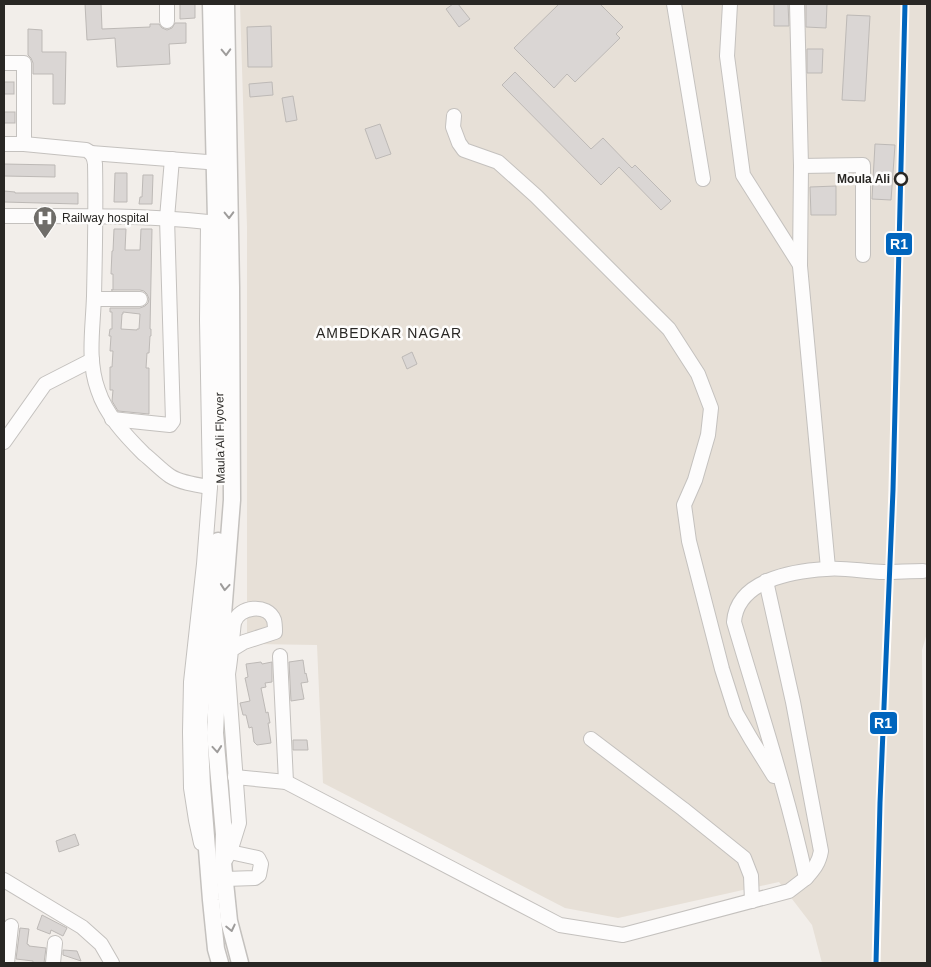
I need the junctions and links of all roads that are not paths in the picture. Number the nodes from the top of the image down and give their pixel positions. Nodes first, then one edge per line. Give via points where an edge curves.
1 (167, 4) edge
2 (206, 4) edge
3 (211, 4) edge
4 (226, 4) edge
5 (674, 4) edge
6 (730, 4) edge
7 (797, 4) edge
8 (166, 21) dead end
9 (4, 64) edge
10 (454, 116) dead end
11 (4, 144) edge
12 (24, 144) junction
13 (92, 153) junction
14 (172, 160) junction
15 (207, 162) junction
16 (801, 166) junction
17 (703, 179) dead end
18 (4, 216) edge
19 (96, 216) junction
20 (167, 218) junction
21 (208, 222) junction
22 (863, 255) dead end
23 (800, 266) junction
24 (94, 299) junction
25 (140, 299) dead end
26 (92, 360) junction
27 (112, 418) junction
28 (4, 442) edge
29 (210, 487) junction
30 (828, 568) junction
31 (923, 571) dead end
32 (766, 581) junction
33 (231, 650) dead end
34 (280, 656) dead end
35 (591, 739) dead end
36 (236, 777) junction
37 (286, 782) junction
38 (783, 789) junction
39 (222, 866) junction
40 (806, 878) junction
41 (4, 880) edge
42 (219, 899) junction
43 (752, 901) junction
44 (10, 926) dead end
45 (55, 943) dead end
46 (7, 963) edge
47 (53, 963) edge
48 (112, 963) edge
49 (220, 963) edge
50 (240, 963) edge

1 - 8 street
2 - 15 street
3 - 39 main road, Maula Ali Flyover via 221,499 199,722 207,836
4 -> 39 main road, Maula Ali Flyover via 232,500 215,733 224,834
5 - 17 street
6 - 23 street via 727,56 743,175
7 - 16 street
9 - 12 street via 24,63
10 - 38 street via 453,127 464,150 498,162 536,196 669,329 698,374 710,408 708,435 684,505 689,541 736,713
11 - 12 street
12 - 13 street
13 - 14 street
13 - 19 street
14 - 15 street
14 - 20 street
15 - 21 street
16 - 22 street via 863,165
16 - 23 street
18 - 19 street
19 - 20 street
19 - 24 street
20 - 21 street
20 - 27 street via 173,421 170,425
21 - 29 street
23 - 30 street
24 - 25 street
24 - 26 street
26 - 27 street via 98,390
26 - 28 street via 45,384
27 - 29 street via 140,450 171,477
29 - 39 street via 191,682 191,788 200,840
30 - 31 street
30 - 32 street
32 - 38 street via 741,599 734,622
32 - 40 street via 821,852 815,868
33 - 36 street via 228,674
34 - 37 street
35 - 43 street via 744,858 751,876
36 - 37 street
36 - 39 street via 239,823
37 - 43 street via 560,925 623,936
38 - 40 street
39 - 42 main road
40 - 43 street via 789,891
41 - 48 street via 82,927 101,944
42 - 49 main road via 216,949
42 -> 50 main road via 229,921
44 - 46 street
45 - 47 street

